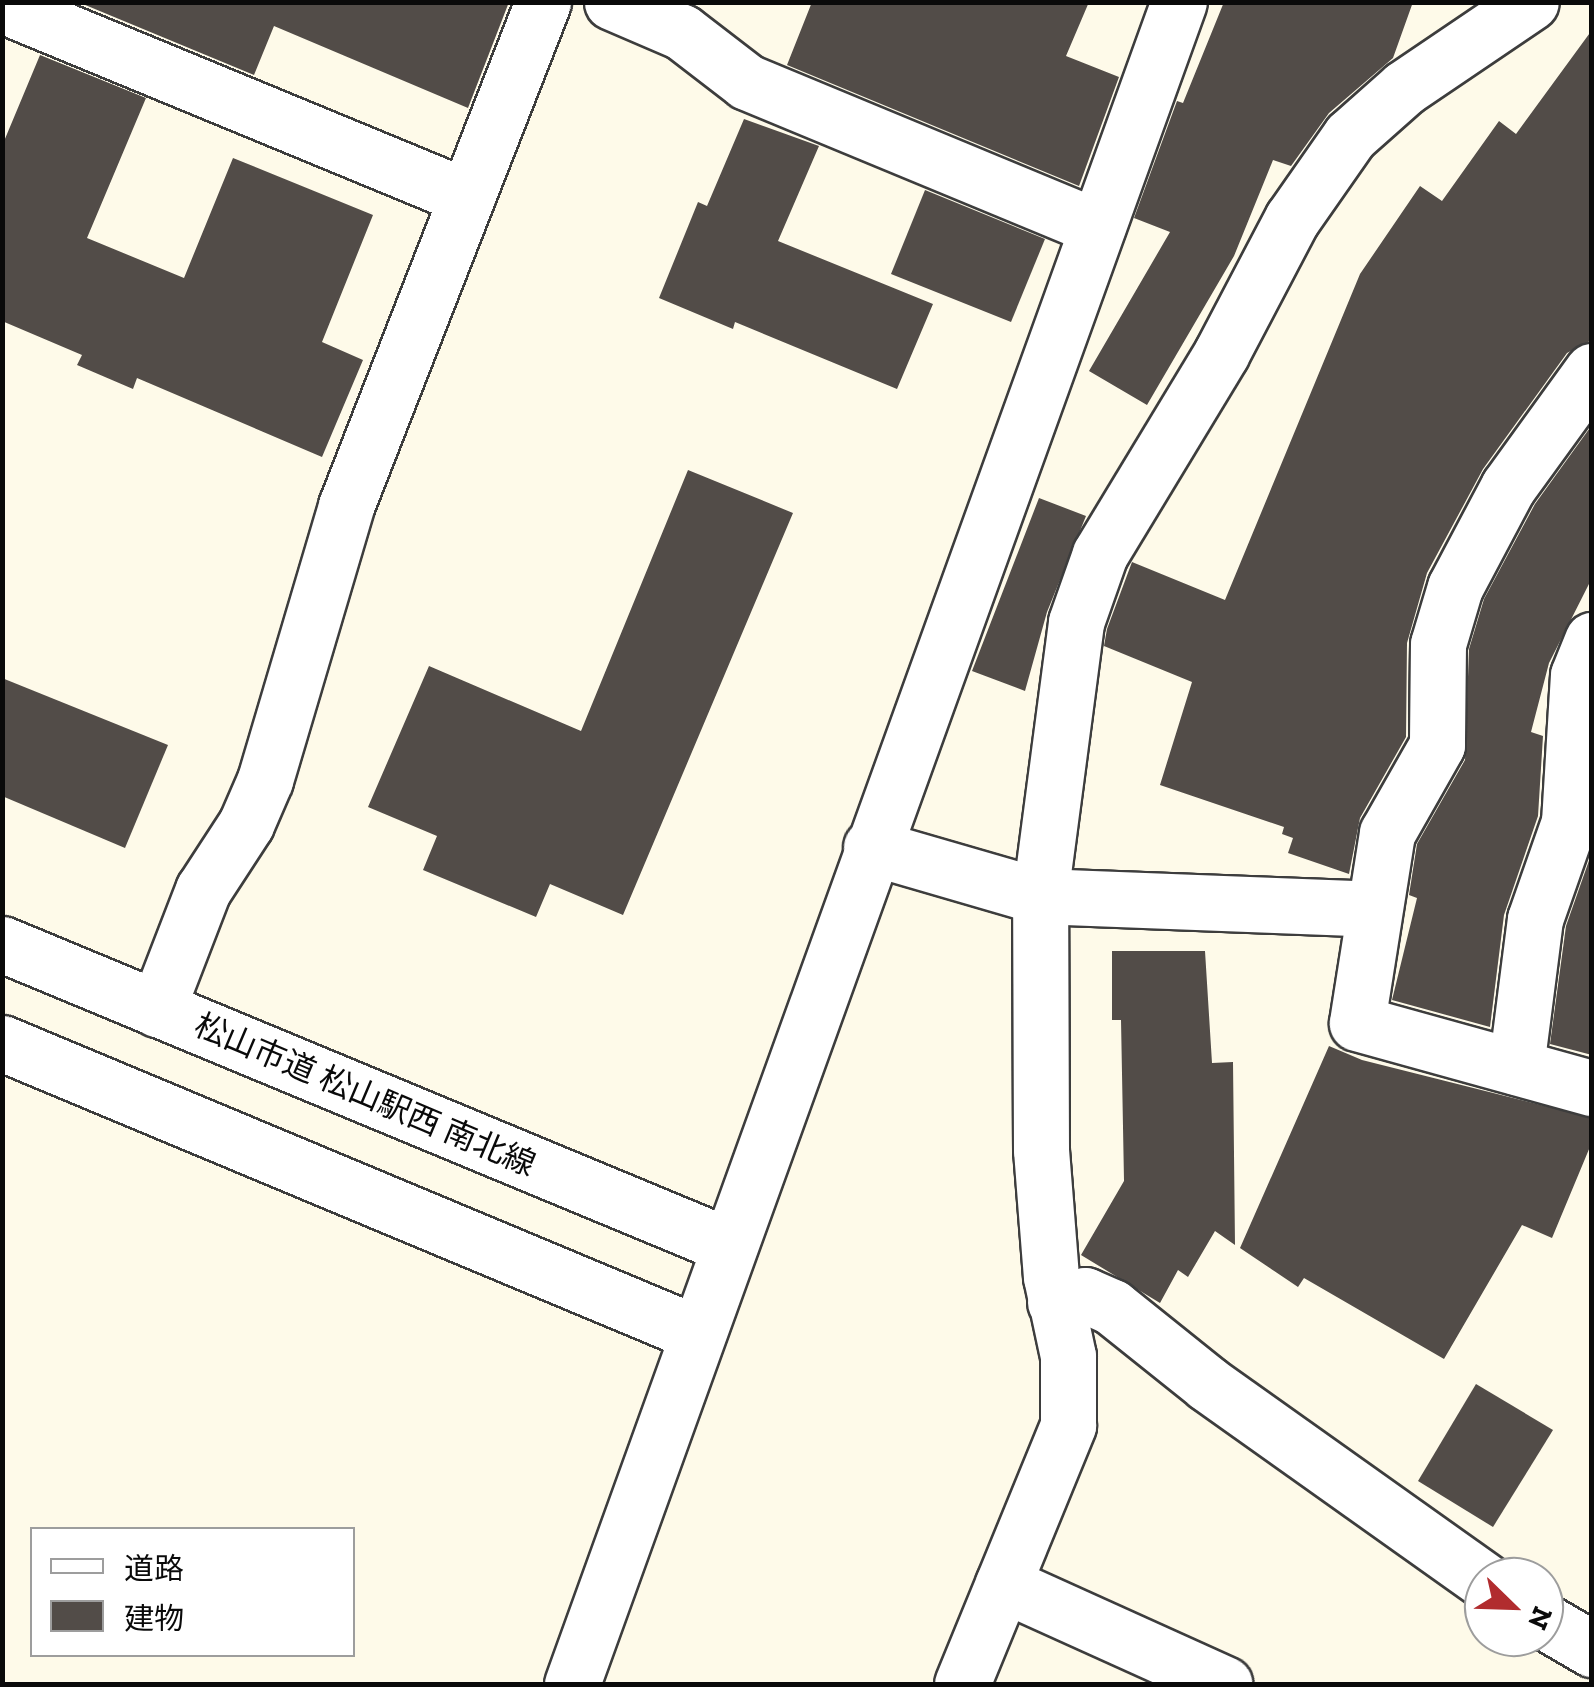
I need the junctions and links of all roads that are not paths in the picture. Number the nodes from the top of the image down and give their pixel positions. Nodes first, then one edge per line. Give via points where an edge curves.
1 (543, 2) edge
2 (612, 2) edge
3 (1179, 2) edge
4 (1531, 2) edge
5 (2, 5) edge
6 (688, 17) edge
7 (467, 197) junction
8 (1097, 227) junction
9 (1592, 371) edge
10 (1592, 640) edge
11 (871, 847) junction
12 (1040, 896) junction
13 (1372, 908) junction
14 (2, 944) edge
15 (157, 1008) junction
16 (2, 1043) edge
17 (1516, 1067) junction
18 (1592, 1088) edge
19 (727, 1245) junction
20 (1055, 1302) junction
21 (696, 1333) junction
22 (1464, 1566) edge
23 (1003, 1584) junction
24 (1564, 1633) edge
25 (1592, 1650) edge
26 (572, 1684) edge
27 (962, 1684) edge
28 (1224, 1684) edge

1 - 7 street
2 - 6 street
3 - 8 street
4 - 12 street via 1404,88 1350,136 1292,219 1221,354 1100,554 1076,622
5 - 7 street
6 - 8 street via 747,82
7 - 15 street via 346,506 265,780 246,824 203,890
8 - 11 street
9 - 13 street via 1508,487 1455,587 1438,644 1437,745 1387,833
10 - 17 street via 1578,675 1570,822 1536,919
11 - 12 street
11 - 19 street
12 - 13 street
12 - 20 street via 1040,1150
13 - 17 street via 1357,1024
14 - 15 street, 松山市道 松山駅西 南北線
15 - 19 street, 松山市道 松山駅西 南北線
16 - 21 street
17 - 18 street
19 - 21 street
20 - 22 street via 1085,1295 1112,1307 1208,1384
20 - 23 street via 1068,1356 1068,1425
21 - 26 street
23 - 27 street
23 - 28 street
24 - 25 street

